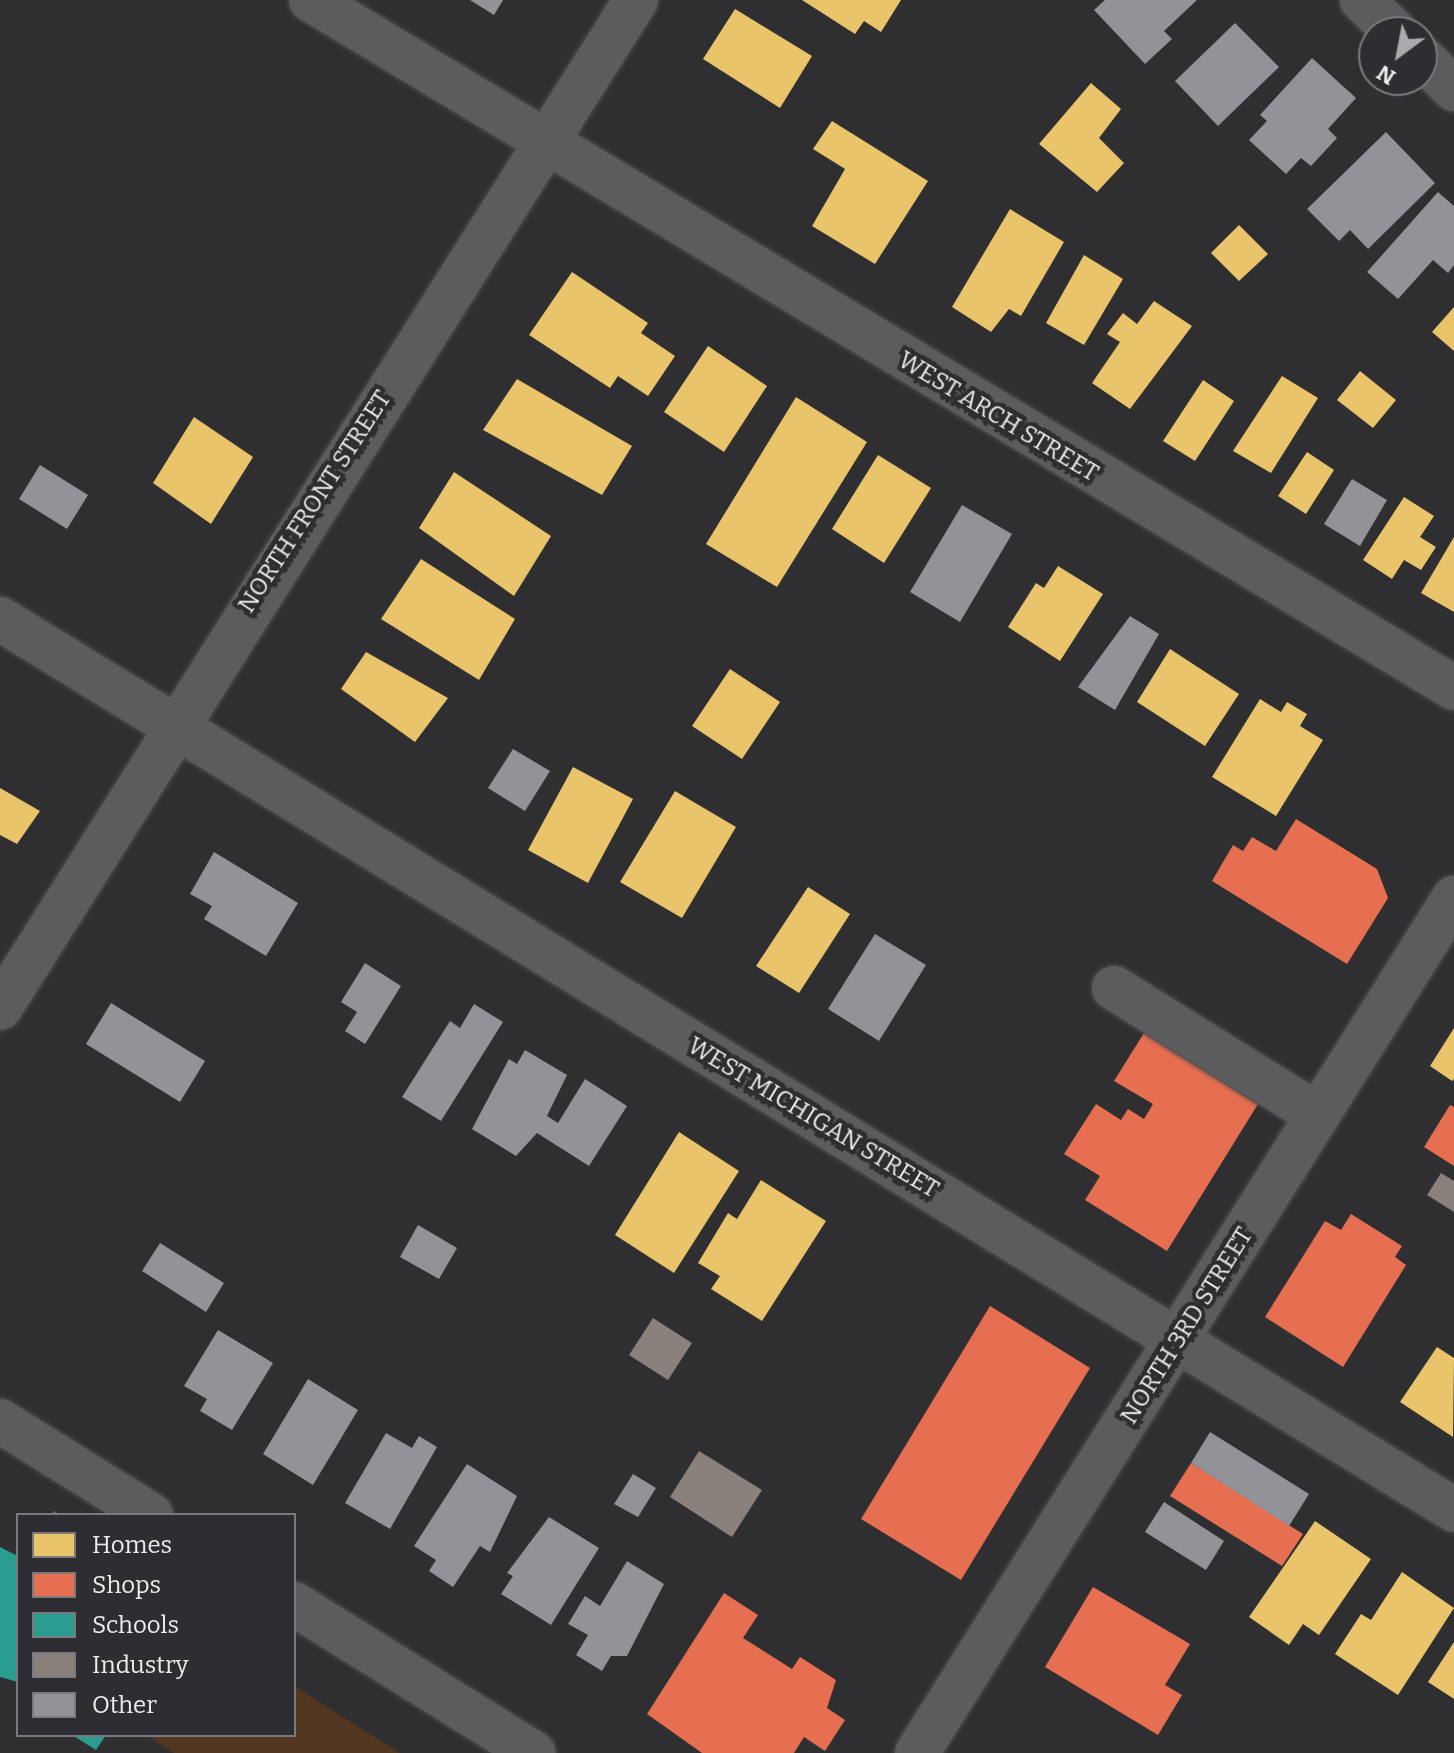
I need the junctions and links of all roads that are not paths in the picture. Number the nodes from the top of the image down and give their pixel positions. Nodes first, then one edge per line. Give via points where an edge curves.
1 (311, 0) edge
2 (636, 0) edge
3 (1362, 0) edge
4 (1378, 16) edge
5 (1438, 74) edge
6 (1454, 89) edge
7 (542, 145) junction
8 (0, 619) edge
9 (1454, 688) edge
10 (172, 726) junction
11 (1454, 898) edge
12 (1114, 988) dead end
13 (0, 1008) edge
14 (1318, 1115) junction
15 (1177, 1341) junction
16 (0, 1421) edge
17 (1454, 1510) edge
18 (148, 1513) edge
19 (296, 1605) edge
20 (533, 1753) edge
21 (917, 1753) edge

1 - 7 street, WEST ARCH STREET
2 - 7 street, NORTH FRONT STREET
3 - 4 street
5 - 6 street
7 - 9 street, WEST ARCH STREET
7 - 10 street, NORTH FRONT STREET
8 - 10 street, WEST MICHIGAN STREET
10 - 13 street, NORTH FRONT STREET
10 - 15 street, WEST MICHIGAN STREET
11 - 14 street, NORTH 3RD STREET
12 - 14 street
14 - 15 street, NORTH 3RD STREET
15 - 17 street, WEST MICHIGAN STREET
15 - 21 street, NORTH 3RD STREET
16 - 18 street
19 - 20 street

